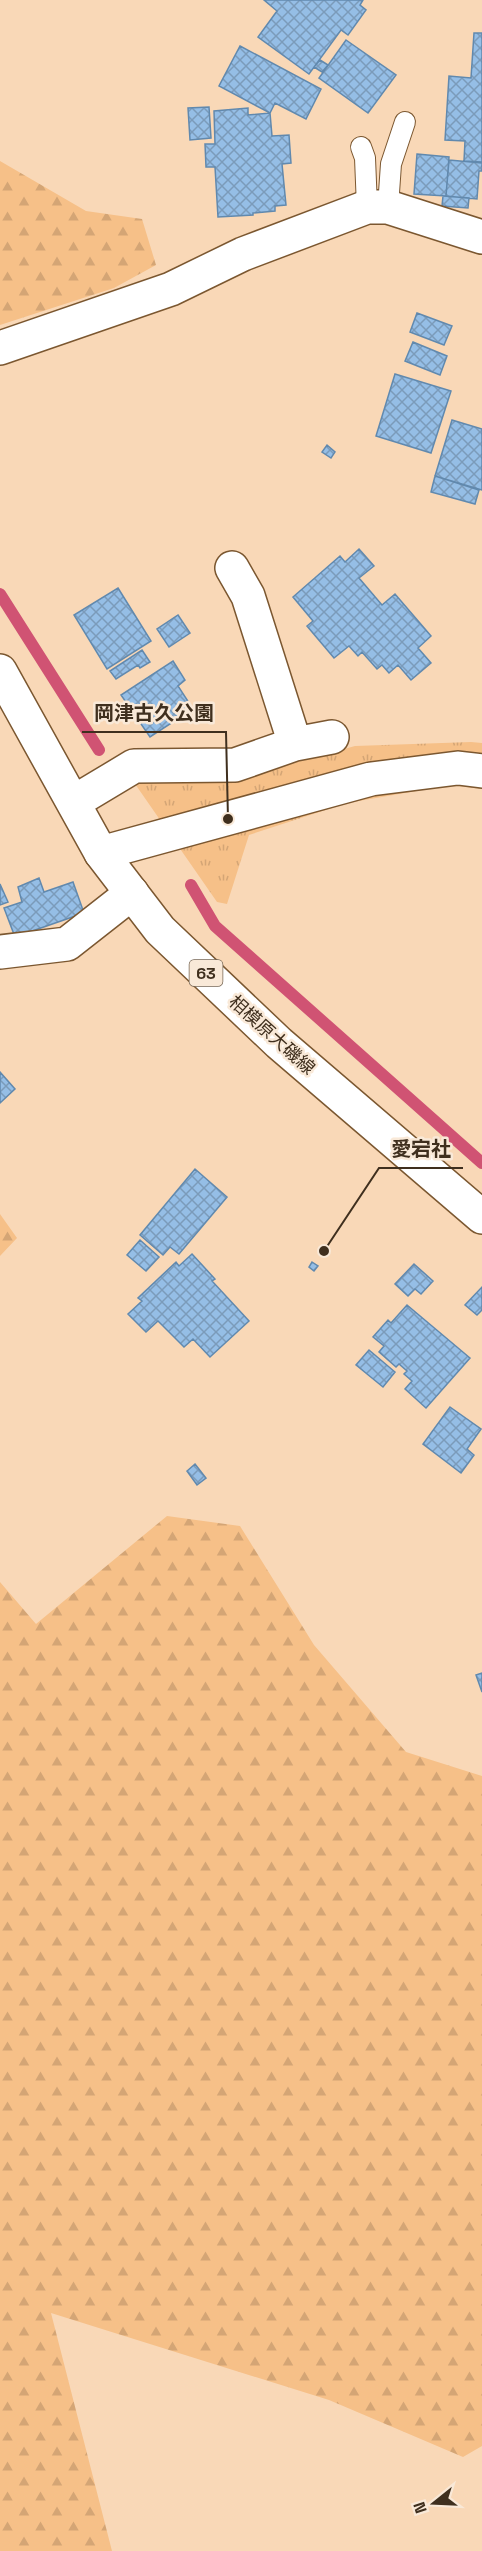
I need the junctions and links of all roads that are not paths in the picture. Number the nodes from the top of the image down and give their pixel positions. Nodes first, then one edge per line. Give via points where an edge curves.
1 (405, 122) dead end
2 (360, 147) dead end
3 (377, 207) junction
4 (482, 237) edge
5 (0, 348) edge
6 (232, 568) dead end
7 (0, 671) edge
8 (332, 737) dead end
9 (295, 744) junction
10 (482, 771) edge
11 (74, 802) junction
12 (101, 853) junction
13 (132, 893) junction
14 (0, 952) edge
15 (482, 1217) edge

1 - 3 lane
2 - 3 lane
3 - 4 street
3 - 5 street via 243,254 171,289
6 - 9 street via 256,590
7 - 11 street, 相模原大磯線 / 63
8 - 9 street
9 - 11 street via 235,765 134,766
10 - 12 street via 458,768 371,779
11 - 12 street, 相模原大磯線 / 63
12 - 13 street, 相模原大磯線 / 63
13 - 14 street via 67,944
13 - 15 street, 相模原大磯線 / 63 via 160,930 279,1043

